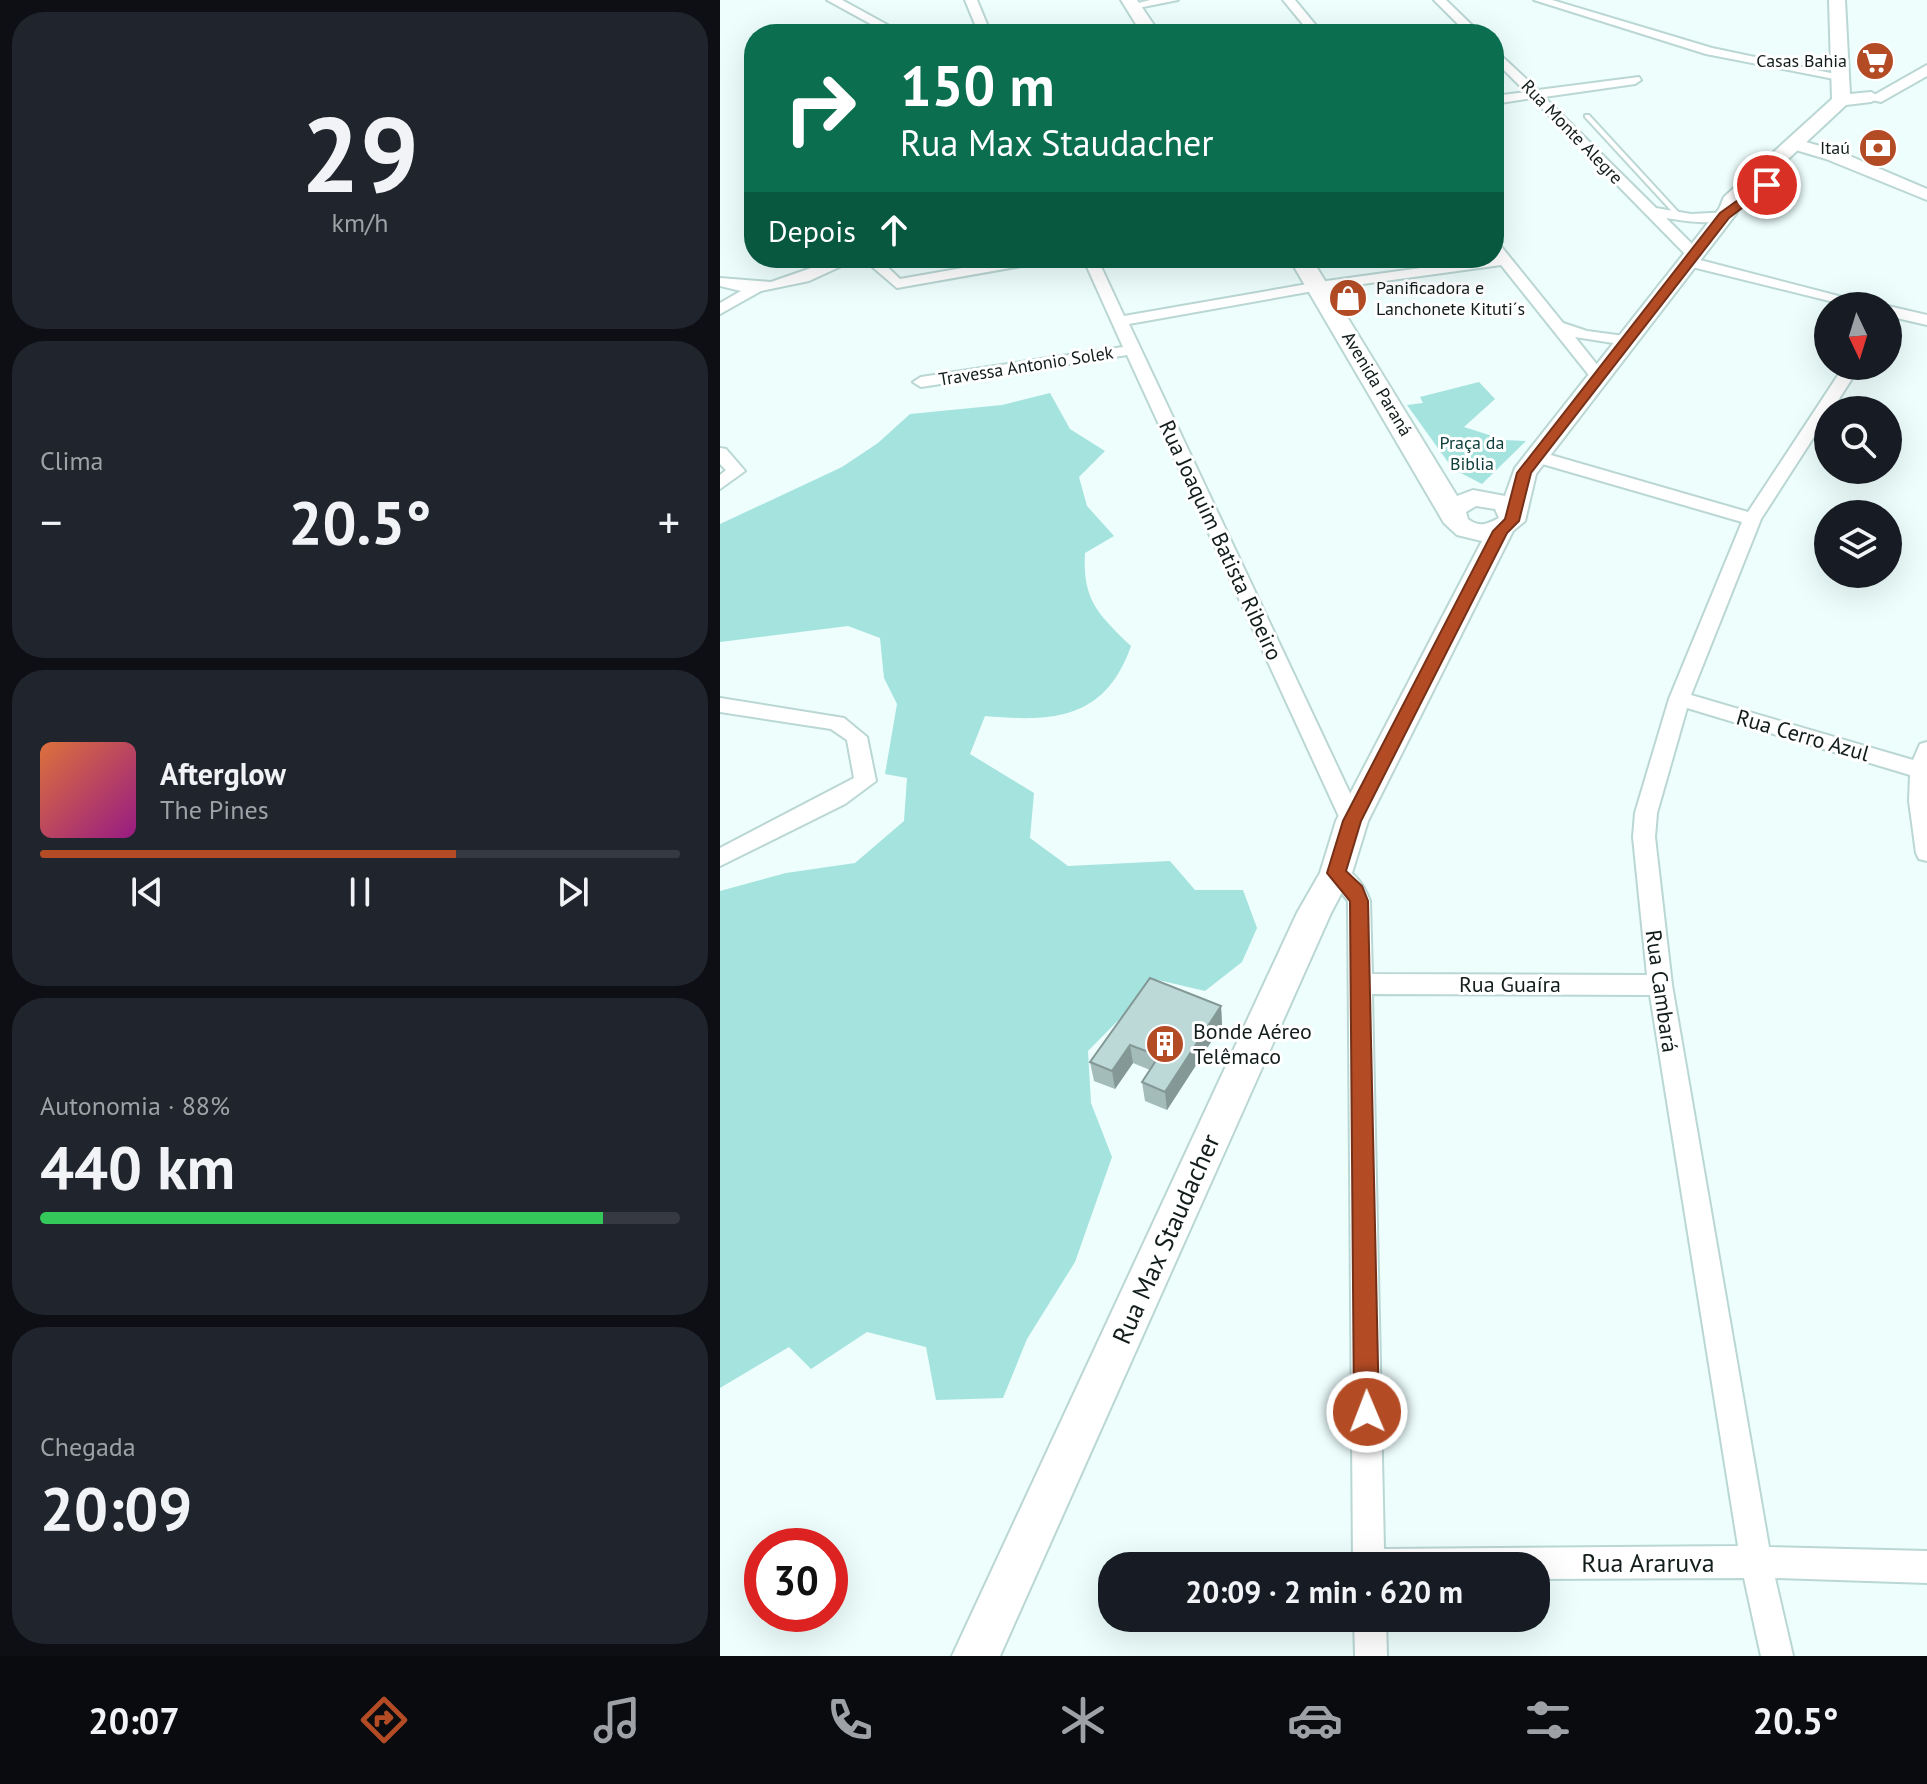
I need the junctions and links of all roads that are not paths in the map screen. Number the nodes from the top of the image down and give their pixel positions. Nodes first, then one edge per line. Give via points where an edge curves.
1 (833, 0) edge
2 (971, 0) edge
3 (1172, 0) edge
4 (1289, 0) edge
5 (1440, 0) edge
6 (1540, 0) edge
7 (1837, 0) edge
8 (1131, 3) edge
9 (868, 24) edge
10 (981, 24) edge
11 (1145, 24) edge
12 (1309, 24) edge
13 (1465, 24) edge
14 (1504, 63) edge
15 (1927, 70) edge
16 (1635, 80) dead end
17 (1840, 86) junction
18 (1535, 94) junction
19 (1873, 98) junction
20 (1504, 99) edge
21 (1587, 116) dead end
22 (1805, 146) junction
23 (1927, 195) edge
24 (1649, 211) junction
25 (1727, 213) junction
26 (1680, 217) junction
27 (1692, 258) junction
28 (1504, 259) edge
29 (829, 268) edge
30 (880, 268) edge
31 (987, 268) edge
32 (1095, 268) edge
33 (1307, 268) edge
34 (1417, 268) edge
35 (720, 282) edge
36 (1319, 286) junction
37 (750, 289) junction
38 (1817, 292) edge
39 (720, 309) edge
40 (1902, 313) edge
41 (1924, 315) edge
42 (1120, 321) junction
43 (1560, 326) junction
44 (1626, 340) junction
45 (1132, 350) junction
46 (1598, 376) junction
47 (1843, 380) edge
48 (921, 382) dead end
49 (720, 453) edge
50 (1531, 465) junction
51 (720, 484) edge
52 (1468, 509) junction
53 (1752, 519) junction
54 (1506, 522) junction
55 (1475, 582) junction
56 (1679, 699) junction
57 (720, 705) edge
58 (1924, 763) edge
59 (1352, 821) junction
60 (1927, 853) edge
61 (720, 858) edge
62 (1336, 873) junction
63 (1360, 984) junction
64 (1660, 985) junction
65 (1369, 1552) edge
66 (1756, 1562) junction
67 (1550, 1564) edge
68 (1927, 1567) edge
69 (1370, 1632) edge
70 (976, 1656) edge
71 (1371, 1656) edge
72 (1777, 1656) edge

1 - 9 street
2 - 10 street
3 - 8 street
4 - 12 street
5 - 13 street
6 - 17 street
7 - 17 main road
8 - 11 main road
14 - 18 street, Rua Monte Alegre
15 - 19 street
16 - 18 street
17 - 19 main road
17 - 22 main road
18 - 20 street
18 - 24 street, Rua Monte Alegre
19 - 22 main road via 1845,125
21 - 26 lane
22 - 23 street
22 - 25 main road
24 - 26 street
24 - 27 street, Rua Monte Alegre
25 - 26 street
25 - 27 main road
27 - 38 street
27 - 44 main road
28 - 43 street
29 - 37 street via 796,282
30 - 31 street via 897,284
32 - 42 street, Rua Joaquim Batista Ribeiro
33 - 36 main road, Avenida Paraná
34 - 36 street
35 - 37 street
36 - 42 street
36 - 52 main road, Avenida Paraná via 1429,469
37 - 39 street
40 - 41 street
42 - 45 street, Rua Joaquim Batista Ribeiro
43 - 44 street
43 - 46 street
44 - 46 main road
45 - 48 street, Travessa Antonio Solek
45 - 59 street, Rua Joaquim Batista Ribeiro
46 - 50 main road
47 - 53 street, Rua Cambará
49 - 51 street via 736,471
50 - 52 main road
50 - 53 street
50 - 54 main road, Rua Max Staudacher
52 - 54 main road via 1481,533
52 - 54 main road via 1503,503
52 - 55 main road
53 - 56 street, Rua Cambará
54 - 55 main road, Rua Max Staudacher
55 - 59 main road, Rua Max Staudacher
56 - 58 street, Rua Cerro Azul
56 - 64 street, Rua Cambará via 1644,837
57 - 61 street via 837,723 857,737 865,781
58 - 60 street
59 - 62 main road, Rua Max Staudacher
62 - 63 street via 1359,901
62 - 70 main road, Rua Max Staudacher
63 - 64 street, Rua Guaíra
63 - 65 street
64 - 66 street, Rua Cambará
66 - 67 street, Rua Araruva
66 - 68 street, Rua Araruva
66 - 72 street, Rua Cambará
69 - 71 street

